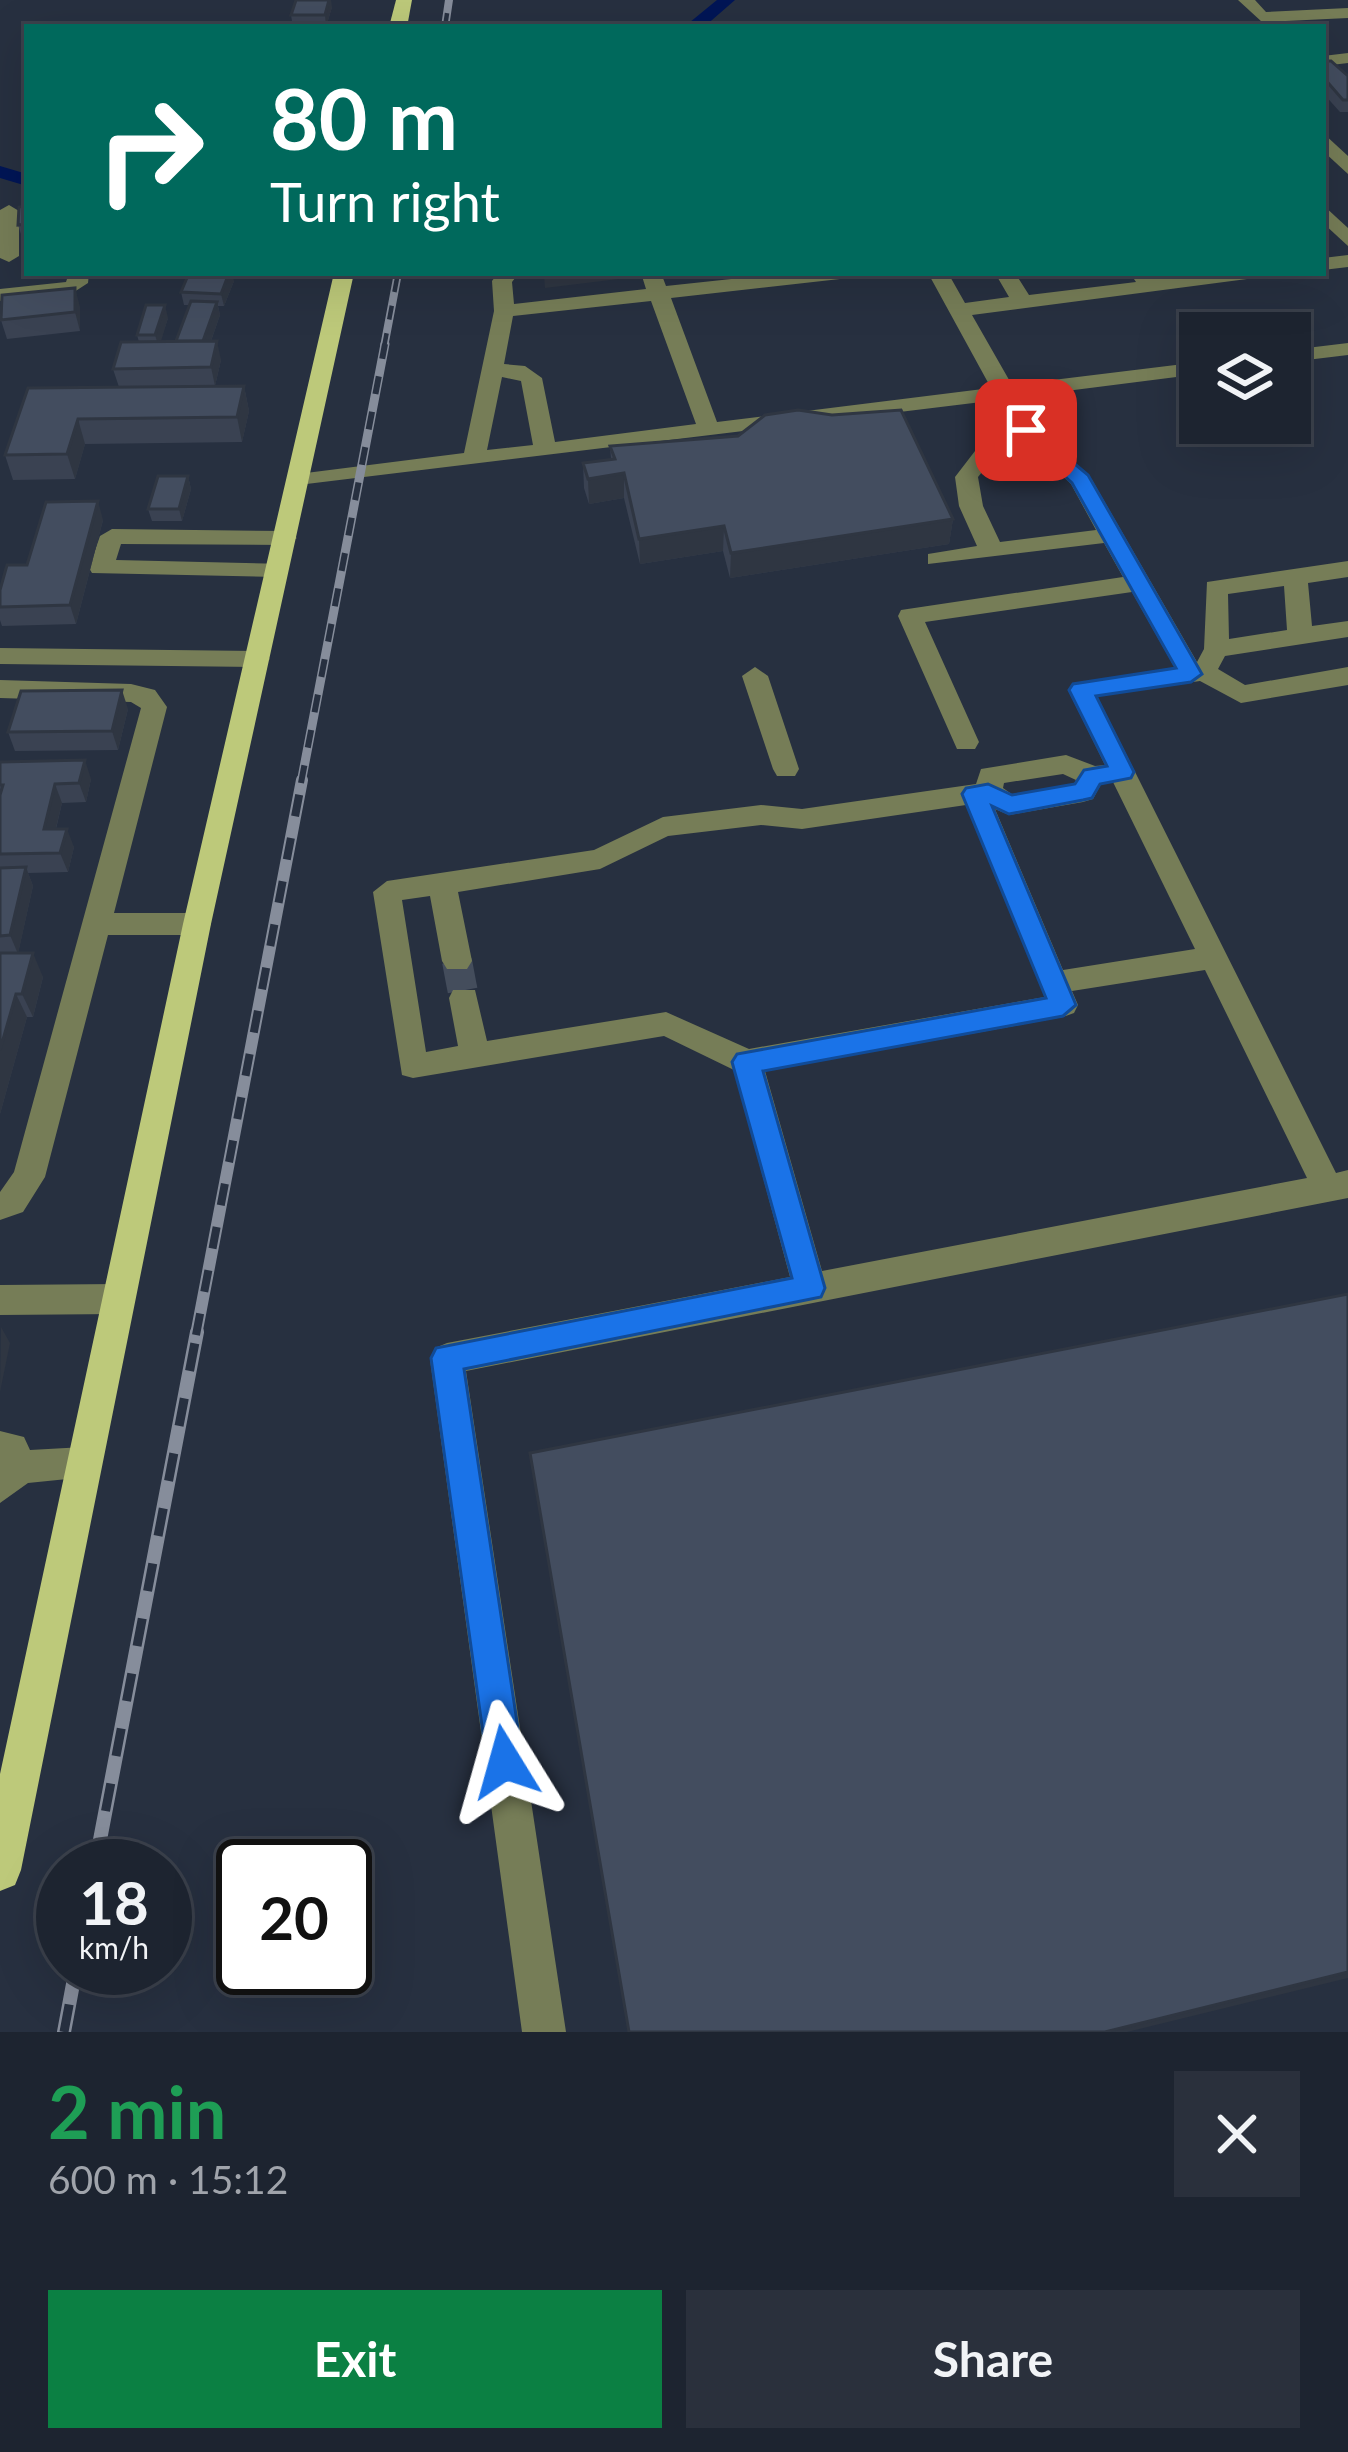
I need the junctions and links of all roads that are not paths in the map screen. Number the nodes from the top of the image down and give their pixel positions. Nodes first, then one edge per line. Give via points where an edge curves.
1 (1246, 0) edge
2 (1348, 13) edge
3 (1326, 140) edge
4 (1348, 167) edge
5 (9, 212) dead end
6 (1326, 214) edge
7 (1348, 240) edge
8 (15, 263) edge
9 (79, 276) edge
10 (343, 276) edge
11 (506, 276) edge
12 (784, 276) edge
13 (940, 276) edge
14 (1007, 276) edge
15 (1203, 276) edge
16 (1145, 280) edge
17 (655, 283) edge
18 (0, 295) edge
19 (1023, 303) junction
20 (960, 310) junction
21 (504, 311) junction
22 (1348, 349) edge
23 (1311, 353) edge
24 (492, 370) junction
25 (1179, 371) edge
26 (1006, 392) junction
27 (709, 430) junction
28 (1026, 430) junction
29 (545, 450) junction
30 (474, 459) junction
31 (298, 481) junction
32 (1112, 536) junction
33 (992, 551) junction
34 (281, 554) junction
35 (937, 559) dead end
36 (1348, 569) edge
37 (1294, 577) junction
38 (1138, 583) junction
39 (1348, 628) edge
40 (1300, 636) junction
41 (0, 656) edge
42 (257, 659) junction
43 (1204, 665) junction
44 (755, 676) dead end
45 (1348, 676) edge
46 (0, 689) edge
47 (966, 742) dead end
48 (786, 769) dead end
49 (1107, 774) junction
50 (982, 793) junction
51 (442, 884) junction
52 (97, 924) junction
53 (196, 924) junction
54 (1213, 957) junction
55 (457, 961) tunnel mouth
56 (1053, 983) junction
57 (464, 998) tunnel mouth
58 (475, 1056) junction
59 (746, 1062) junction
60 (1337, 1185) edge
61 (0, 1206) edge
62 (810, 1288) junction
63 (118, 1299) junction
64 (0, 1300) edge
65 (84, 1464) junction
66 (7, 1467) edge
67 (14, 1738) edge
68 (0, 1870) edge
69 (544, 2032) edge

1 - 2 street via 1262,17
3 - 4 street
5 - 8 street
6 - 7 street
9 - 18 street via 71,287
10 - 31 main road
11 - 21 street
12 - 17 street
13 - 20 street
14 - 19 street
15 - 16 street
16 - 19 street
17 - 21 street
17 - 27 street
19 - 20 street
20 - 26 street
21 - 24 street
22 - 23 street
24 - 29 street via 531,378
24 - 30 street
25 - 26 street
26 - 27 street
26 - 28 street
27 - 29 street
28 - 32 street via 1081,480
28 - 33 street via 975,458 964,479
29 - 30 street
30 - 31 street
31 - 34 main road
32 - 33 street
32 - 38 street
33 - 35 street
34 - 34 street via 112,536 101,568
34 - 42 main road
36 - 37 street
37 - 40 street
37 - 43 street via 1216,588
38 - 43 street
38 - 47 street via 910,616
39 - 40 street
40 - 43 street
41 - 42 street
42 - 53 main road
43 - 45 street via 1241,694
43 - 49 street via 1081,690
44 - 48 street
46 - 52 street via 131,693 154,707
49 - 50 street via 1083,792 1009,805
49 - 54 street
50 - 51 street via 802,819 760,815 662,827 600,859
50 - 56 street
51 - 55 street
51 - 58 street via 388,892 413,1066
52 - 53 street
52 - 61 street via 29,1177
53 - 63 main road
54 - 56 street
54 - 60 street
56 - 59 street via 1063,1005
57 - 58 street
58 - 59 street via 666,1024
59 - 62 street
60 - 62 street
62 - 69 street via 447,1358
63 - 64 street
63 - 65 main road
65 - 66 street
65 - 67 main road
67 - 68 main road

